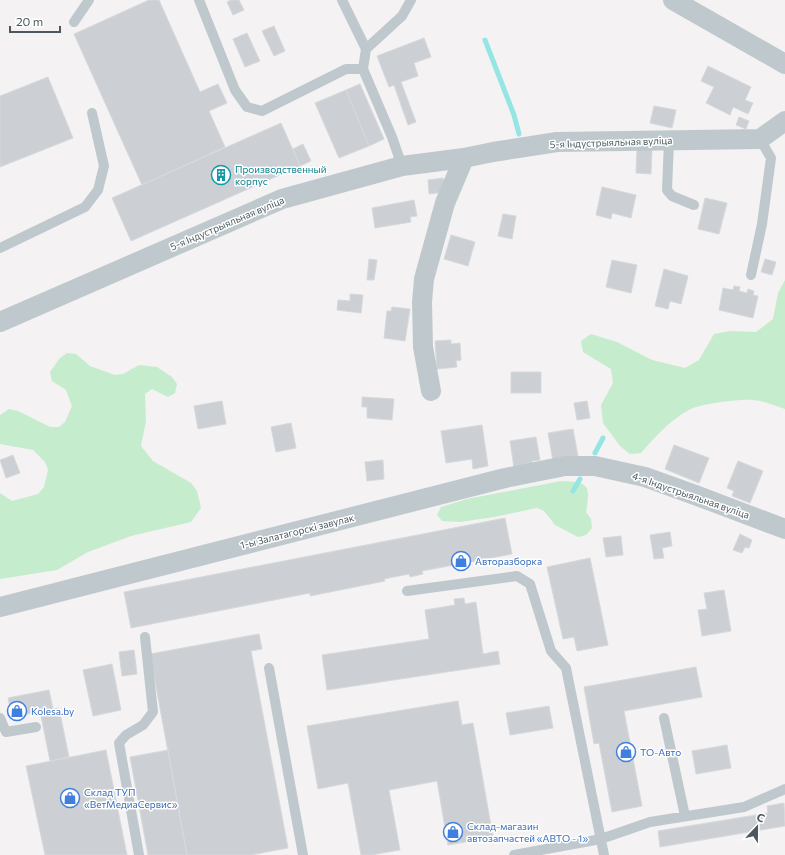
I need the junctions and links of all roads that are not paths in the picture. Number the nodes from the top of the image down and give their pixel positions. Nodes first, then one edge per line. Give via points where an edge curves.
1 (89, 0) edge
2 (199, 0) edge
3 (342, 0) edge
4 (411, 0) edge
5 (673, 0) edge
6 (74, 22) dead end
7 (366, 49) junction
8 (785, 64) edge
9 (363, 69) junction
10 (92, 113) dead end
11 (785, 121) edge
12 (760, 139) junction
13 (669, 141) junction
14 (464, 158) junction
15 (402, 166) junction
16 (694, 205) dead end
17 (0, 248) edge
18 (751, 275) dead end
19 (0, 322) edge
20 (430, 391) dead end
21 (595, 466) joint
22 (785, 529) edge
23 (407, 591) dead end
24 (0, 607) edge
25 (145, 637) dead end
26 (269, 668) dead end
27 (0, 718) edge
28 (664, 718) dead end
29 (36, 727) dead end
30 (785, 789) edge
31 (685, 816) junction
32 (601, 840) junction
33 (139, 855) edge
34 (303, 855) edge
35 (514, 855) edge
36 (604, 855) edge

1 - 6 lane
2 - 9 lane via 235,90 247,107 262,111 346,69
3 - 7 lane
4 - 7 lane via 402,16
5 - 8 street
7 - 9 lane
9 - 15 lane
10 - 17 lane via 104,166 98,190 85,207
11 - 12 street
12 - 13 street, 5-я Індустрыяльная вуліца
12 - 18 lane via 771,158 762,224
13 - 14 street, 5-я Індустрыяльная вуліца via 557,142
13 - 16 lane via 667,190 672,196
14 - 15 street, 5-я Індустрыяльная вуліца
14 - 20 street via 445,204 424,279 423,347
15 - 19 street, 5-я Індустрыяльная вуліца via 282,199
21 - 22 street, 4-я Індустрыяльная вуліца via 645,477
21 - 24 street, 1-ы Залатагорскі завулак via 565,466 505,478
23 - 32 lane via 517,576 530,584 551,651 566,668
25 - 33 lane via 153,712 143,725 126,735 119,743
26 - 34 lane
27 - 29 lane via 6,732
28 - 31 lane
30 - 31 lane via 744,807
31 - 32 lane via 650,822
32 - 35 lane
32 - 36 lane

